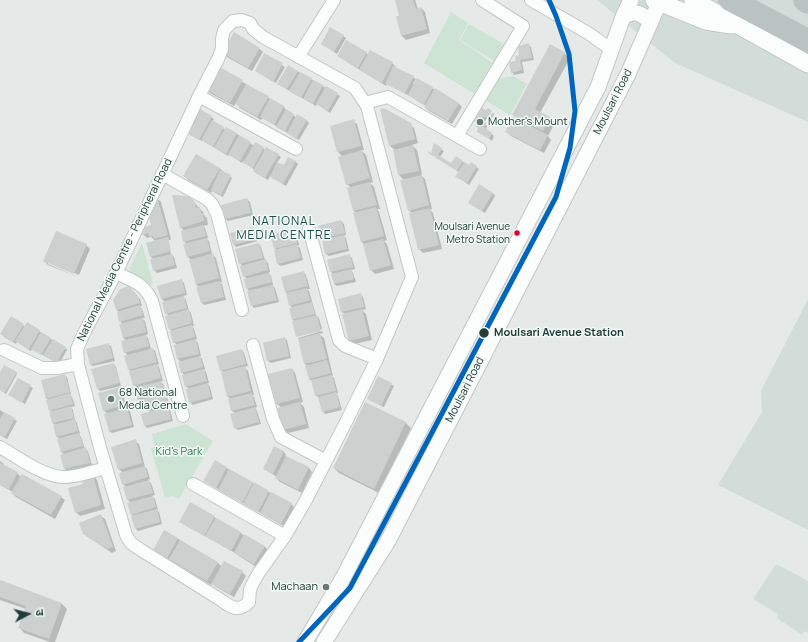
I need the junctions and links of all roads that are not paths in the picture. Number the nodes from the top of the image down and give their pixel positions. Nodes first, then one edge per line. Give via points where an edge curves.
1 (334, 0) edge
2 (482, 0) edge
3 (531, 0) edge
4 (631, 0) edge
5 (693, 0) edge
6 (730, 0) edge
7 (805, 0) edge
8 (656, 1) edge
9 (808, 2) edge
10 (623, 17) junction
11 (650, 22) junction
12 (741, 26) junction
13 (808, 42) edge
14 (612, 50) junction
15 (298, 57) junction
16 (808, 64) edge
17 (199, 96) junction
18 (365, 103) junction
19 (457, 136) junction
20 (296, 149) dead end
21 (480, 149) dead end
22 (162, 174) junction
23 (309, 229) dead end
24 (116, 273) junction
25 (242, 310) dead end
26 (254, 345) dead end
27 (4, 350) dead end
28 (377, 359) junction
29 (78, 364) junction
30 (183, 416) dead end
31 (0, 447) edge
32 (326, 461) junction
33 (106, 468) junction
34 (193, 484) dead end
35 (285, 536) junction
36 (305, 642) edge
37 (324, 642) edge

1 - 15 street
2 - 19 street via 523,26
3 - 14 street
4 - 10 street, Moulsari Road
5 - 12 main road
6 - 13 highway
7 - 9 highway
8 - 11 street, Moulsari Road
8 - 12 main road via 706,22
10 - 11 street via 637,13
10 - 14 street, Moulsari Road
11 - 37 street, Moulsari Road via 628,74 388,541
12 - 16 main road
14 - 36 street, Moulsari Road via 598,87 344,576
15 - 17 street, National Media Centre - Peripheral Road via 263,37 250,23 242,20 233,21 224,30 222,49
15 - 18 street, National Media Centre - Peripheral Road via 355,88
17 - 20 street
17 - 22 street, National Media Centre - Peripheral Road
18 - 19 street via 388,98
18 - 28 street, National Media Centre - Peripheral Road via 412,277
19 - 21 street
22 - 24 street, National Media Centre - Peripheral Road
22 - 25 street via 212,204
23 - 28 street via 339,340 345,346
24 - 29 street, National Media Centre - Peripheral Road via 84,333 78,349
24 - 30 street via 147,290
26 - 32 street via 279,434
27 - 29 street via 38,367
28 - 32 street, National Media Centre - Peripheral Road
29 - 33 street, National Media Centre - Peripheral Road
31 - 33 street via 54,476 73,476
32 - 35 street, National Media Centre - Peripheral Road
33 - 35 street, National Media Centre - Peripheral Road via 126,535 131,543 230,607 242,608 249,602 250,590 258,574
34 - 35 street

